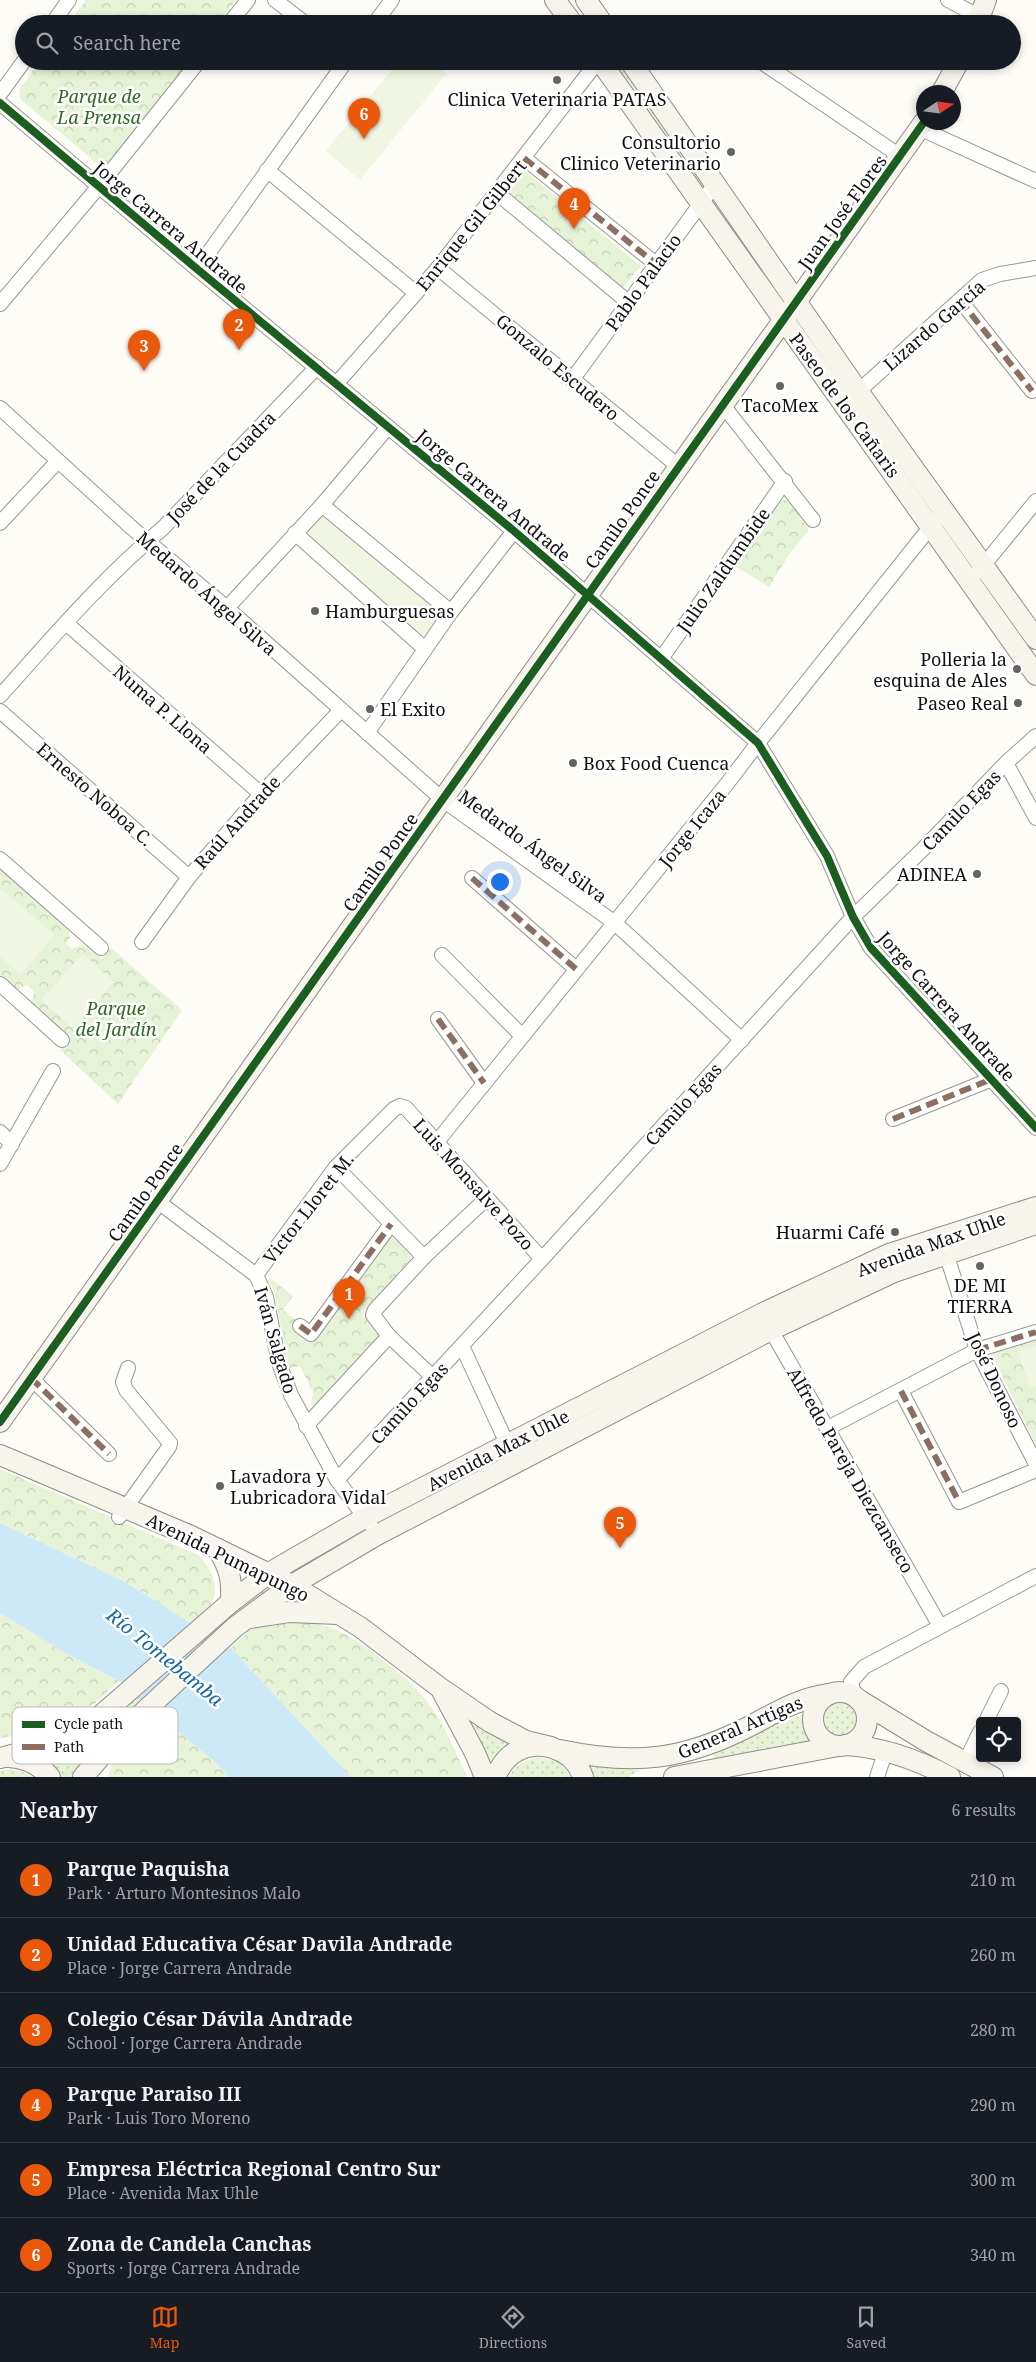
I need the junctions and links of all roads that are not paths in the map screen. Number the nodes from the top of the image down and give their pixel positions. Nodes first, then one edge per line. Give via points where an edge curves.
1 (69, 0) edge
2 (248, 0) edge
3 (275, 0) edge
4 (392, 0) edge
5 (555, 0) edge
6 (586, 0) edge
7 (948, 0) edge
8 (981, 13) edge
9 (58, 15) edge
10 (236, 15) edge
11 (294, 15) edge
12 (381, 15) edge
13 (566, 15) edge
14 (597, 15) edge
15 (17, 70) edge
16 (192, 70) edge
17 (339, 70) edge
18 (592, 70) edge
19 (606, 70) edge
20 (636, 70) edge
21 (773, 70) edge
22 (954, 70) edge
23 (946, 85) edge
24 (0, 94) edge
25 (0, 103) edge
26 (918, 130) edge
27 (931, 130) edge
28 (900, 156) junction
29 (524, 158) junction
30 (267, 170) junction
31 (1036, 181) edge
32 (715, 184) junction
33 (100, 185) junction
34 (496, 193) junction
35 (701, 202) junction
36 (656, 264) junction
37 (438, 268) junction
38 (1036, 268) edge
39 (197, 269) junction
40 (416, 293) junction
41 (960, 300) junction
42 (796, 301) junction
43 (628, 302) junction
44 (0, 304) edge
45 (784, 319) junction
46 (317, 367) junction
47 (572, 380) junction
48 (337, 383) junction
49 (1032, 391) dead end
50 (851, 397) junction
51 (722, 404) junction
52 (0, 408) edge
53 (388, 427) junction
54 (58, 462) junction
55 (678, 466) junction
56 (784, 481) junction
57 (1036, 501) edge
58 (322, 505) junction
59 (937, 518) junction
60 (813, 520) dead end
61 (0, 523) edge
62 (514, 531) junction
63 (295, 533) junction
64 (147, 541) junction
65 (984, 566) junction
66 (969, 582) junction
67 (588, 593) junction
68 (227, 608) junction
69 (451, 612) junction
70 (66, 623) junction
71 (1036, 639) edge
72 (425, 649) junction
73 (661, 659) junction
74 (1036, 675) edge
75 (0, 696) edge
76 (340, 710) junction
77 (0, 711) edge
78 (367, 733) junction
79 (1036, 736) edge
80 (758, 743) junction
81 (1006, 763) junction
82 (261, 794) junction
83 (443, 800) junction
84 (1036, 818) edge
85 (0, 859) edge
86 (189, 877) junction
87 (472, 878) dead end
88 (853, 917) junction
89 (614, 923) junction
90 (142, 942) dead end
91 (101, 948) dead end
92 (442, 955) dead end
93 (576, 969) junction
94 (0, 984) edge
95 (438, 1019) dead end
96 (522, 1036) junction
97 (62, 1040) dead end
98 (742, 1040) junction
99 (54, 1071) dead end
100 (992, 1079) junction
101 (484, 1083) junction
102 (406, 1108) joint
103 (893, 1120) dead end
104 (1036, 1128) edge
105 (0, 1132) edge
106 (436, 1143) junction
107 (12, 1144) junction
108 (0, 1164) edge
109 (336, 1167) junction
110 (486, 1198) junction
111 (157, 1201) junction
112 (1036, 1207) edge
113 (392, 1224) junction
114 (1036, 1224) edge
115 (943, 1245) junction
116 (424, 1257) junction
117 (542, 1260) junction
118 (256, 1275) junction
119 (767, 1321) junction
120 (300, 1326) dead end
121 (1036, 1332) edge
122 (389, 1336) junction
123 (462, 1346) junction
124 (977, 1350) junction
125 (128, 1368) dead end
126 (434, 1377) junction
127 (31, 1378) junction
128 (901, 1392) junction
129 (0, 1422) edge
130 (306, 1426) junction
131 (828, 1428) junction
132 (109, 1454) dead end
133 (511, 1454) junction
134 (0, 1455) edge
135 (1036, 1464) edge
136 (1036, 1470) edge
137 (337, 1480) junction
138 (123, 1512) junction
139 (366, 1517) junction
140 (377, 1535) junction
141 (218, 1549) junction
142 (269, 1573) junction
143 (1036, 1576) edge
144 (292, 1585) junction
145 (226, 1607) junction
146 (342, 1615) junction
147 (241, 1623) junction
148 (940, 1626) junction
149 (440, 1688) junction
150 (1000, 1691) dead end
151 (830, 1694) junction
152 (856, 1698) junction
153 (110, 1707) edge
154 (150, 1707) edge
155 (988, 1717) edge
156 (976, 1740) edge
157 (841, 1746) junction
158 (556, 1749) junction
159 (886, 1750) junction
160 (965, 1762) junction
161 (34, 1764) edge
162 (94, 1764) edge
163 (102, 1764) edge
164 (50, 1777) edge
165 (83, 1777) edge
166 (95, 1777) edge
167 (485, 1777) edge
168 (495, 1777) edge
169 (583, 1777) edge
170 (674, 1777) edge
171 (877, 1777) edge
172 (950, 1777) edge
173 (993, 1777) edge

1 - 9 street
2 - 10 street
3 - 11 street
4 - 12 street
5 - 13 main road
6 - 14 main road
7 - 8 street
15 - 24 street
16 - 33 street
17 - 30 street, Jorge Carrera Andrade
18 - 29 street, Enrique Gil Gilbert
19 - 35 main road, Paseo de los Cañaris
20 - 32 main road, Paseo de los Cañaris
21 - 28 street
22 - 23 main road
25 - 33 street, Jorge Carrera Andrade
26 - 28 main road, Juan José Flores
27 - 31 street
28 - 42 main road, Juan José Flores
29 - 34 street, Enrique Gil Gilbert
29 - 36 street
30 - 39 street, Jorge Carrera Andrade
30 - 40 street
32 - 35 street, Pablo Palacio
32 - 42 main road, Paseo de los Cañaris
33 - 39 street, Jorge Carrera Andrade
33 - 44 street
34 - 37 street, Enrique Gil Gilbert
34 - 43 street
35 - 36 street, Pablo Palacio
35 - 45 main road, Paseo de los Cañaris
36 - 43 street, Pablo Palacio
37 - 40 street, Enrique Gil Gilbert
37 - 47 street, Gonzalo Escudero
38 - 41 street, Lizardo García via 982,280
39 - 46 street, Jorge Carrera Andrade
40 - 48 street, Enrique Gil Gilbert
41 - 49 street
41 - 50 street, Lizardo García
42 - 45 main road, Juan José Flores
42 - 50 main road, Paseo de los Cañaris
43 - 47 street, Pablo Palacio
45 - 50 main road, Paseo de los Cañaris
45 - 51 main road, Camilo Ponce
46 - 48 street, Jorge Carrera Andrade
46 - 64 street, José de la Cuadra
47 - 55 street, Gonzalo Escudero
48 - 53 street, Jorge Carrera Andrade
50 - 59 main road, Paseo de los Cañaris
51 - 55 main road, Camilo Ponce
51 - 56 street
52 - 54 street, Medardo Ángel Silva
53 - 58 street
53 - 62 street, Jorge Carrera Andrade
54 - 61 street
54 - 64 street, Medardo Ángel Silva
55 - 67 main road, Camilo Ponce
56 - 60 street
56 - 73 street, Julio Zaldumbide
57 - 65 street
58 - 63 street
58 - 69 street
59 - 65 main road, Paseo de los Cañaris
59 - 66 main road, Paseo de los Cañaris
59 - 80 street, Jorge Icaza
62 - 67 street, Jorge Carrera Andrade
62 - 69 street
63 - 68 street
63 - 72 street
64 - 68 street, Medardo Ángel Silva
64 - 70 street, José de la Cuadra
65 - 66 street
65 - 71 main road, Paseo de los Cañaris
66 - 74 main road, Paseo de los Cañaris
67 - 73 street, Jorge Carrera Andrade
67 - 83 main road, Camilo Ponce
68 - 76 street, Medardo Ángel Silva
69 - 72 street
70 - 75 street, José de la Cuadra
70 - 82 street, Numa P. Llona
72 - 78 street
73 - 80 street, Jorge Carrera Andrade
76 - 78 street, Medardo Ángel Silva
76 - 82 street, Raúl Andrade
77 - 86 street, Ernesto Noboa C.
78 - 83 street, Medardo Ángel Silva
79 - 81 street, Camilo Egas
80 - 88 street, Jorge Carrera Andrade via 827,856
80 - 89 street, Jorge Icaza
81 - 84 street
81 - 88 street, Camilo Egas
82 - 86 street, Raúl Andrade
83 - 89 street, Medardo Ángel Silva
83 - 111 main road, Camilo Ponce
85 - 91 street
86 - 90 street, Raúl Andrade
87 - 93 street
88 - 98 street, Camilo Egas
88 - 100 street, Jorge Carrera Andrade via 871,948
89 - 93 street, Jorge Icaza
89 - 98 street, Medardo Ángel Silva
92 - 96 street
93 - 96 street, Jorge Icaza
94 - 97 street
95 - 101 street
96 - 101 street, Jorge Icaza
98 - 117 street, Camilo Egas
99 - 107 street
100 - 103 street
100 - 104 street, Jorge Carrera Andrade
101 - 106 street, Jorge Icaza
102 - 106 street, Luis Monsalve Pozo
102 - 109 street, Victor Lloret M. via 394,1109
105 - 107 street
106 - 110 street, Luis Monsalve Pozo
107 - 108 street
109 - 113 street
109 - 118 street, Victor Lloret M.
110 - 116 street
110 - 117 street, Luis Monsalve Pozo
111 - 118 street, Iván Salgado
111 - 127 main road, Camilo Ponce
112 - 115 main road, Avenida Max Uhle
113 - 116 street
113 - 120 street via 311,1334
114 - 115 main road, Avenida Max Uhle
115 - 119 main road, Avenida Max Uhle via 894,1272
115 - 124 street, José Donoso
116 - 122 street via 375,1310 375,1319
117 - 123 street, Camilo Egas
118 - 130 street, Iván Salgado via 266,1297 280,1363
119 - 131 street, Alfredo Pareja Diezcanseco
119 - 133 main road, Avenida Max Uhle
121 - 124 street
122 - 126 street
122 - 130 street
123 - 126 street, Camilo Egas
123 - 133 street
124 - 128 street
124 - 135 street, José Donoso
125 - 138 street via 123,1382 126,1390 170,1443
126 - 137 street, Camilo Egas
127 - 129 main road, Camilo Ponce
127 - 132 street
128 - 131 street
128 - 136 street via 959,1502
130 - 137 street, Iván Salgado
131 - 148 street, Alfredo Pareja Diezcanseco
133 - 139 main road, Avenida Max Uhle
133 - 140 main road, Avenida Max Uhle
134 - 138 main road, Avenida Pumapungo
137 - 139 street, Iván Salgado
138 - 141 main road, Avenida Pumapungo
139 - 140 street, Iván Salgado
139 - 142 main road, Avenida Max Uhle
140 - 144 main road, Avenida Max Uhle
141 - 142 main road, Avenida Pumapungo
141 - 145 main road via 230,1570 232,1585
142 - 144 main road, Avenida Pumapungo
142 - 145 main road, Avenida Max Uhle
143 - 148 street
144 - 146 main road, Avenida Pumapungo
144 - 147 main road, Avenida Max Uhle
145 - 153 main road, Avenida Max Uhle
146 - 147 main road via 289,1612
146 - 149 main road, Avenida Pumapungo
147 - 154 main road, Avenida Max Uhle
148 - 152 street via 864,1667 850,1682
149 - 158 main road, Avenida Pumapungo via 511,1734
149 - 167 main road, Avenida Pumapungo
150 - 155 street
151 - 152 main road, General Artigas via 842,1692
151 - 157 main road, General Artigas via 818,1702 813,1723 824,1741
151 - 158 main road, General Artigas via 802,1699 717,1741 667,1757 599,1757
152 - 157 main road via 866,1712 865,1727 858,1739
152 - 160 main road, General Artigas
156 - 160 street
157 - 159 main road, General Artigas
157 - 170 main road, General Artigas
158 - 168 main road via 536,1745 522,1748 506,1760
158 - 169 main road via 575,1762
159 - 171 street
159 - 172 main road, General Artigas
160 - 173 main road, General Artigas
161 - 164 main road
162 - 165 main road, Avenida Max Uhle
163 - 166 main road

